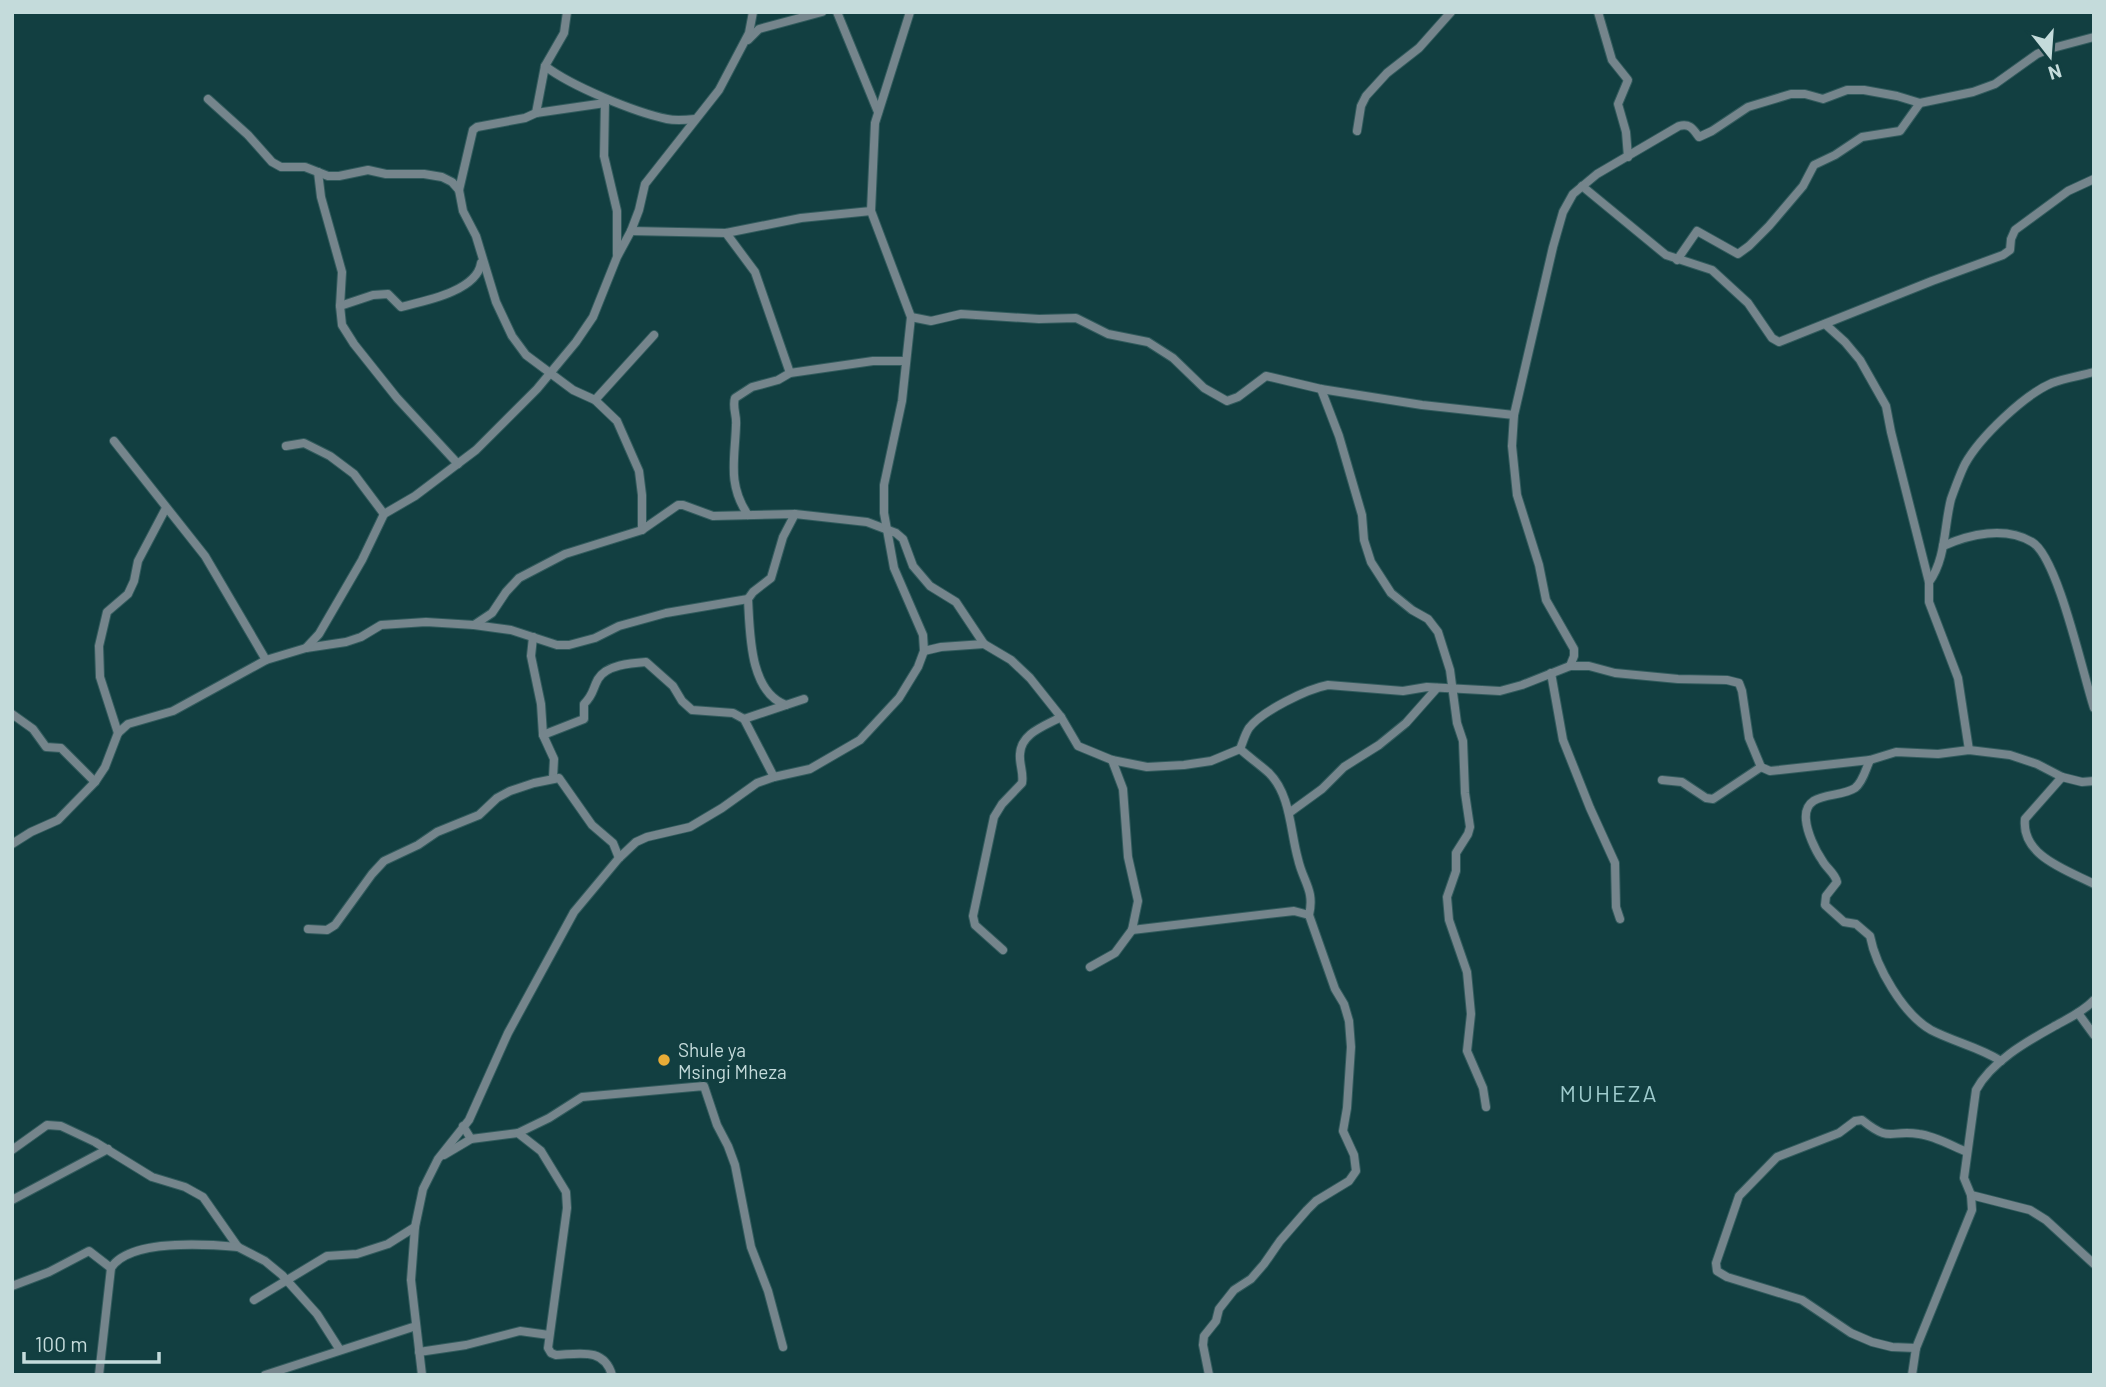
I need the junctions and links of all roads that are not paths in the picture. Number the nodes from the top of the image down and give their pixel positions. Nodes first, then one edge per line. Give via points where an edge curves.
1 (567, 12) edge
2 (822, 12) edge
3 (837, 12) edge
4 (910, 12) edge
5 (1451, 12) edge
6 (1598, 12) edge
7 (752, 14) edge
8 (771, 25) junction
9 (2094, 37) edge
10 (743, 45) junction
11 (545, 66) junction
12 (208, 99) dead end
13 (605, 101) junction
14 (1920, 103) junction
15 (878, 112) junction
16 (536, 113) junction
17 (695, 119) junction
18 (1357, 131) dead end
19 (1628, 157) junction
20 (318, 172) junction
21 (2094, 179) edge
22 (1582, 186) junction
23 (459, 190) junction
24 (871, 211) junction
25 (631, 231) junction
26 (726, 233) junction
27 (617, 257) junction
28 (482, 260) junction
29 (1677, 260) junction
30 (340, 306) junction
31 (911, 317) junction
32 (1825, 324) junction
33 (654, 335) dead end
34 (905, 361) junction
35 (2094, 372) edge
36 (549, 373) junction
37 (790, 373) junction
38 (1321, 389) junction
39 (595, 400) junction
40 (1514, 415) junction
41 (114, 441) dead end
42 (286, 446) dead end
43 (458, 464) junction
44 (166, 508) junction
45 (384, 514) junction
46 (795, 514) junction
47 (748, 515) junction
48 (642, 530) junction
49 (888, 530) junction
50 (1943, 546) junction
51 (1929, 582) junction
52 (748, 599) junction
53 (492, 613) junction
54 (474, 625) junction
55 (490, 628) junction
56 (533, 637) junction
57 (984, 644) junction
58 (306, 648) junction
59 (924, 651) junction
60 (266, 660) junction
61 (1570, 666) junction
62 (1551, 673) junction
63 (1437, 688) junction
64 (1453, 689) junction
65 (804, 699) dead end
66 (786, 705) junction
67 (2094, 708) edge
68 (12, 714) edge
69 (1061, 717) junction
70 (744, 719) junction
71 (118, 733) junction
72 (544, 735) junction
73 (1240, 749) junction
74 (1969, 750) junction
75 (1112, 760) junction
76 (1870, 760) junction
77 (1761, 767) junction
78 (774, 777) junction
79 (2062, 777) junction
80 (553, 778) junction
81 (1662, 780) dead end
82 (2094, 781) edge
83 (95, 782) junction
84 (1289, 813) junction
85 (12, 844) edge
86 (619, 858) junction
87 (2094, 884) edge
88 (1309, 915) junction
89 (1620, 919) dead end
90 (308, 929) dead end
91 (1132, 930) junction
92 (1003, 950) dead end
93 (1090, 967) dead end
94 (2094, 1000) edge
95 (2078, 1013) junction
96 (2094, 1035) edge
97 (2001, 1061) junction
98 (1486, 1107) dead end
99 (463, 1126) junction
100 (518, 1133) junction
101 (471, 1139) junction
102 (108, 1149) junction
103 (12, 1150) edge
104 (1966, 1152) junction
105 (438, 1159) junction
106 (1971, 1195) junction
107 (12, 1200) edge
108 (415, 1227) junction
109 (238, 1247) junction
110 (2094, 1264) edge
111 (111, 1268) junction
112 (287, 1281) junction
113 (12, 1286) edge
114 (254, 1300) dead end
115 (416, 1326) junction
116 (549, 1335) junction
117 (783, 1348) dead end
118 (1916, 1348) junction
119 (340, 1350) junction
120 (419, 1352) junction
121 (99, 1375) edge
122 (265, 1375) edge
123 (422, 1375) edge
124 (612, 1375) edge
125 (1209, 1375) edge
126 (1912, 1375) edge

1 - 11 street via 564,33
2 - 8 street
3 - 15 street
4 - 15 street
5 - 18 street via 1366,96
6 - 19 street via 1612,60 1628,80 1618,104
7 - 8 street via 759,23
7 - 10 street
8 - 10 street via 759,29
9 - 14 street via 2037,54 1995,84
10 - 17 street via 719,90
11 - 13 street
11 - 16 street
12 - 20 street via 272,162
13 - 16 street
13 - 17 street via 669,120
13 - 27 street via 604,156 617,211
14 - 19 street via 1864,90 1847,90 1823,99 1791,94 1748,107 1699,137 1690,127 1679,126
14 - 29 street via 1899,131 1862,138 1814,165 1769,226 1738,254 1697,231
15 - 24 street
16 - 23 street via 473,130
17 - 25 street via 645,184
19 - 22 street
20 - 23 street via 328,176 368,170 424,174 442,177
20 - 30 street via 342,272
21 - 32 street via 2068,191 2015,230 2010,250 2003,255
22 - 29 street
22 - 40 street via 1573,194 1560,224
23 - 28 street
24 - 26 street via 801,218
24 - 31 street
25 - 26 street
25 - 27 street
26 - 37 street via 755,272
27 - 36 street via 593,317
28 - 30 street via 475,278 446,295 401,307 388,294 373,295
28 - 36 street via 512,336 526,355
29 - 32 street via 1712,270 1748,303 1779,342
30 - 43 street via 342,325 354,344
31 - 34 street
31 - 38 street via 931,321 961,314 1076,318 1108,334 1148,342 1227,401 1266,376
32 - 51 street via 1860,360 1886,406
33 - 39 street
34 - 37 street
34 - 49 street via 902,401 884,485
35 - 50 street via 2051,384 2021,404 1982,442 1965,464 1952,498
36 - 39 street
36 - 43 street
37 - 47 street via 752,387 733,403 737,421 733,483
38 - 40 street
38 - 64 street via 1362,515 1371,562 1391,593 1429,619 1438,632
39 - 48 street via 617,421 639,471
40 - 61 street via 1517,495 1546,600 1574,649
41 - 44 street
42 - 45 street via 304,443 330,456 354,474
43 - 45 street
44 - 60 street via 205,556
44 - 71 street via 138,561 128,594 107,612 99,646 100,677
45 - 58 street via 336,608
46 - 47 street
46 - 49 street via 867,522
46 - 52 street via 771,578
47 - 48 street via 713,516 678,505
48 - 53 street via 565,554 519,578
49 - 57 street via 903,539 913,566 930,586 956,602
49 - 59 street via 894,568 919,623
50 - 51 street
50 - 67 street via 1997,532 2034,542 2047,558
51 - 74 street via 1928,602 1958,678
52 - 56 street via 666,613 569,645
52 - 66 street via 752,659 771,699
53 - 54 street
53 - 55 street
54 - 55 street
54 - 58 street via 381,625 346,642
55 - 56 street
56 - 72 street via 531,656
57 - 59 street
57 - 69 street via 1030,678
58 - 60 street
59 - 78 street via 899,698 860,740 810,769
60 - 71 street via 173,711 128,724
61 - 62 street
61 - 77 street via 1739,683 1749,738
62 - 64 street via 1500,691
62 - 89 street via 1563,740 1615,863
63 - 64 street
63 - 73 street via 1317,687 1260,717 1247,730
63 - 84 street via 1406,723
64 - 98 street via 1463,741 1470,827 1456,853 1454,882 1447,897 1449,920 1467,972 1471,1014 1467,1051
65 - 66 street
66 - 70 street
68 - 83 street via 33,729 46,747 61,748
69 - 75 street via 1078,746
69 - 92 street via 1031,732 1021,746 1022,783 994,817 973,916 975,925
70 - 72 street via 733,713 692,710 649,663 638,662 602,673 584,704 584,719
70 - 78 street
71 - 83 street
72 - 80 street via 554,759
73 - 75 street via 1184,765 1147,766
73 - 84 street via 1271,775
74 - 76 street via 1896,752
74 - 79 street via 2010,755
75 - 91 street via 1123,789 1138,901
76 - 77 street via 1770,771
76 - 97 street via 1853,790 1824,796 1809,806 1806,820 1812,841 1837,878 1825,905 1870,936 1897,997 1912,1014 1931,1030
77 - 81 street via 1713,799 1682,782
78 - 86 street via 757,783 690,827 636,842
79 - 82 street
79 - 87 street via 2025,819 2026,838 2054,864
80 - 86 street via 564,782 592,825 613,842
80 - 90 street via 510,791 479,815 384,861 335,925 319,931
83 - 85 street via 58,820
84 - 88 street via 1298,862 1310,888
86 - 99 street via 573,912
88 - 91 street via 1294,911
88 - 125 street via 1349,1021 1348,1108 1343,1131 1356,1171 1307,1210 1251,1279 1219,1308 1204,1336
91 - 93 street via 1115,953
94 - 95 street
95 - 96 street
95 - 97 street
97 - 104 street via 1976,1090
99 - 101 street
99 - 105 street
100 - 101 street
100 - 116 street via 541,1151 566,1192
100 - 117 street via 582,1097 704,1086 735,1165 751,1247
101 - 105 street
102 - 103 street via 61,1126 47,1125
102 - 107 street
102 - 109 street via 152,1177 203,1197
104 - 106 street via 1964,1178
104 - 118 street via 1919,1134 1879,1133 1862,1120 1855,1121 1839,1133 1777,1157 1739,1196 1716,1263 1717,1271 1727,1277 1802,1300 1872,1342
105 - 108 street via 423,1189
106 - 110 street via 2030,1210
106 - 118 street via 1969,1222
108 - 112 street via 388,1244 357,1254 327,1256
108 - 115 street via 411,1280
109 - 111 street via 173,1245 126,1254
109 - 112 street via 265,1261
111 - 113 street via 89,1251
111 - 121 street
112 - 114 street
112 - 119 street via 317,1314
115 - 119 street
115 - 120 street
116 - 120 street via 520,1331
116 - 124 street via 551,1353 593,1353 605,1360
118 - 126 street
119 - 122 street
120 - 123 street

